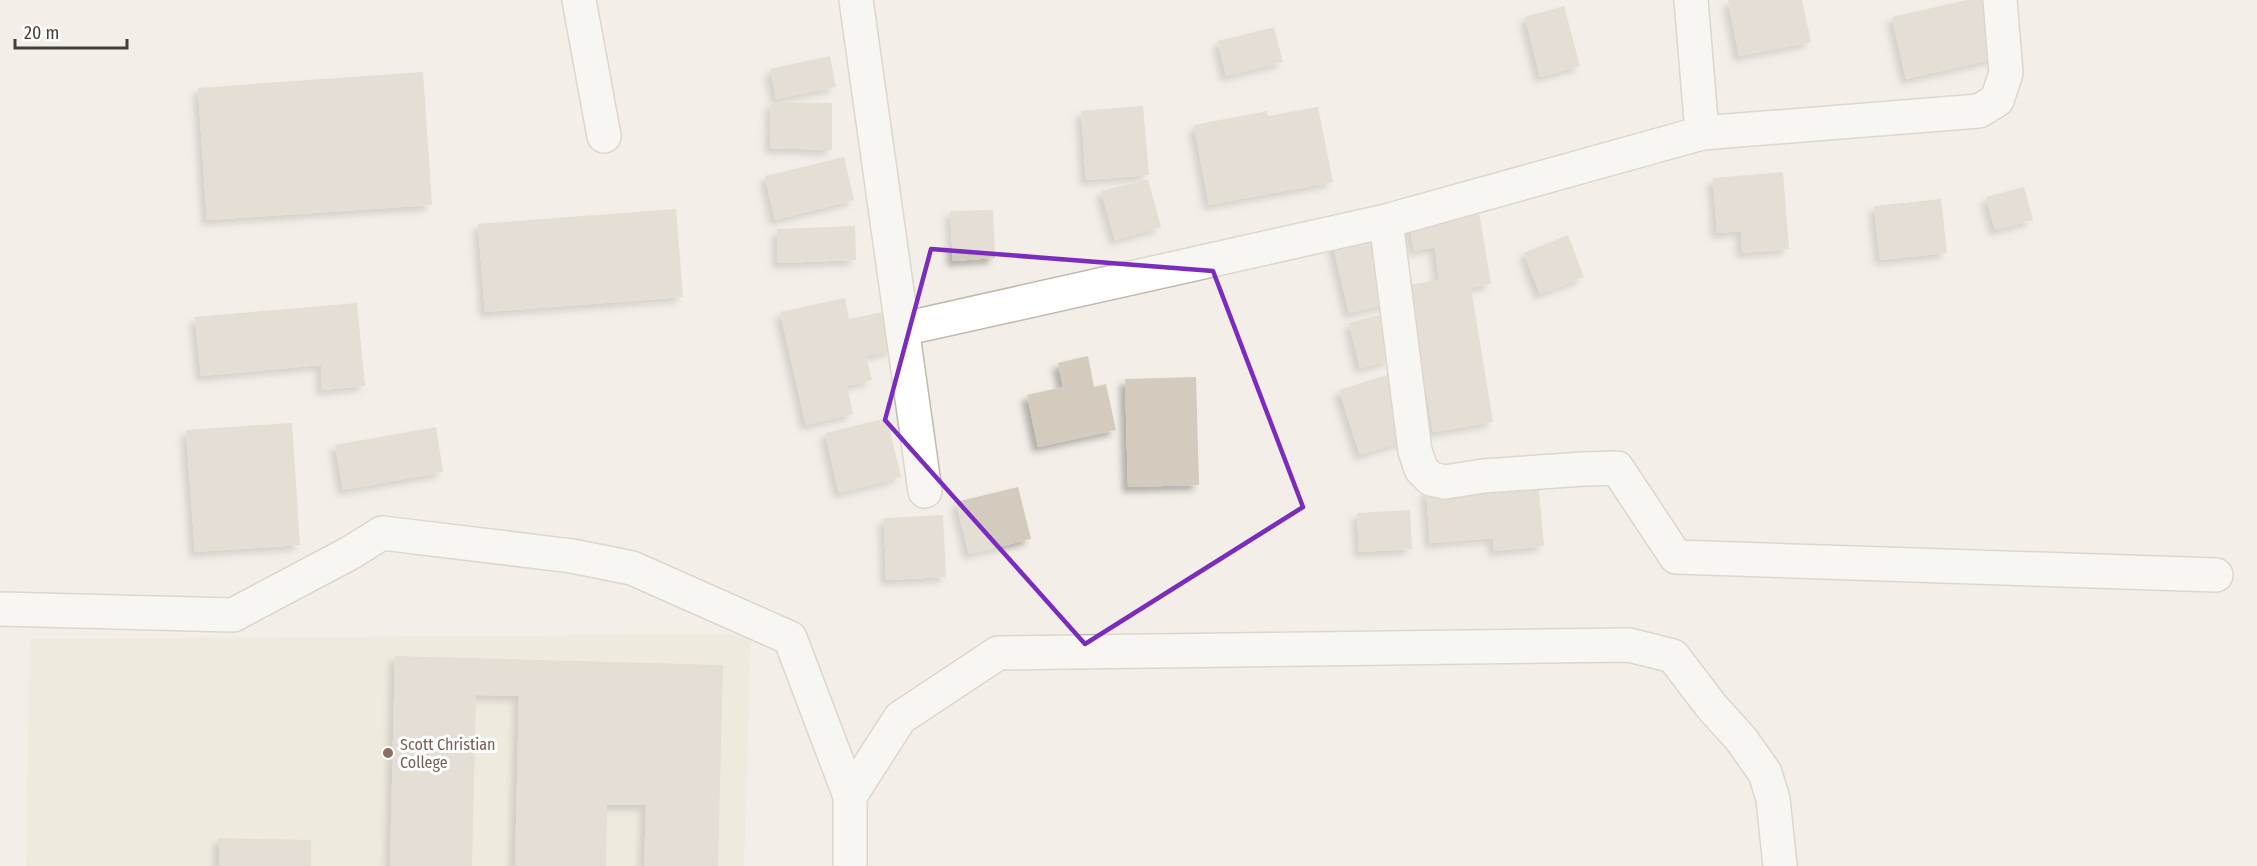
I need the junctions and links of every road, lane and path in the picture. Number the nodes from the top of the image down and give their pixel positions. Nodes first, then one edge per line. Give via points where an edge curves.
1 (579, 0) edge
2 (856, 0) edge
3 (1691, 0) edge
4 (2000, 0) edge
5 (1702, 133) junction
6 (604, 136) dead end
7 (1386, 221) junction
8 (903, 329) junction
9 (925, 491) dead end
10 (2216, 575) dead end
11 (0, 609) edge
12 (850, 796) junction
13 (850, 866) edge
14 (1780, 866) edge

1 - 6 street
2 - 8 street
3 - 5 street
4 - 5 street via 2006,73 1997,100 1979,111
5 - 7 street
7 - 8 street
7 - 10 street via 1415,451 1422,469 1431,478 1445,482 1617,468 1676,557
8 - 9 street
11 - 12 street via 233,615 382,533 572,556 632,568 789,638
12 - 13 street
12 - 14 street via 900,718 998,652 1629,645 1673,657 1742,739 1765,773 1773,799

